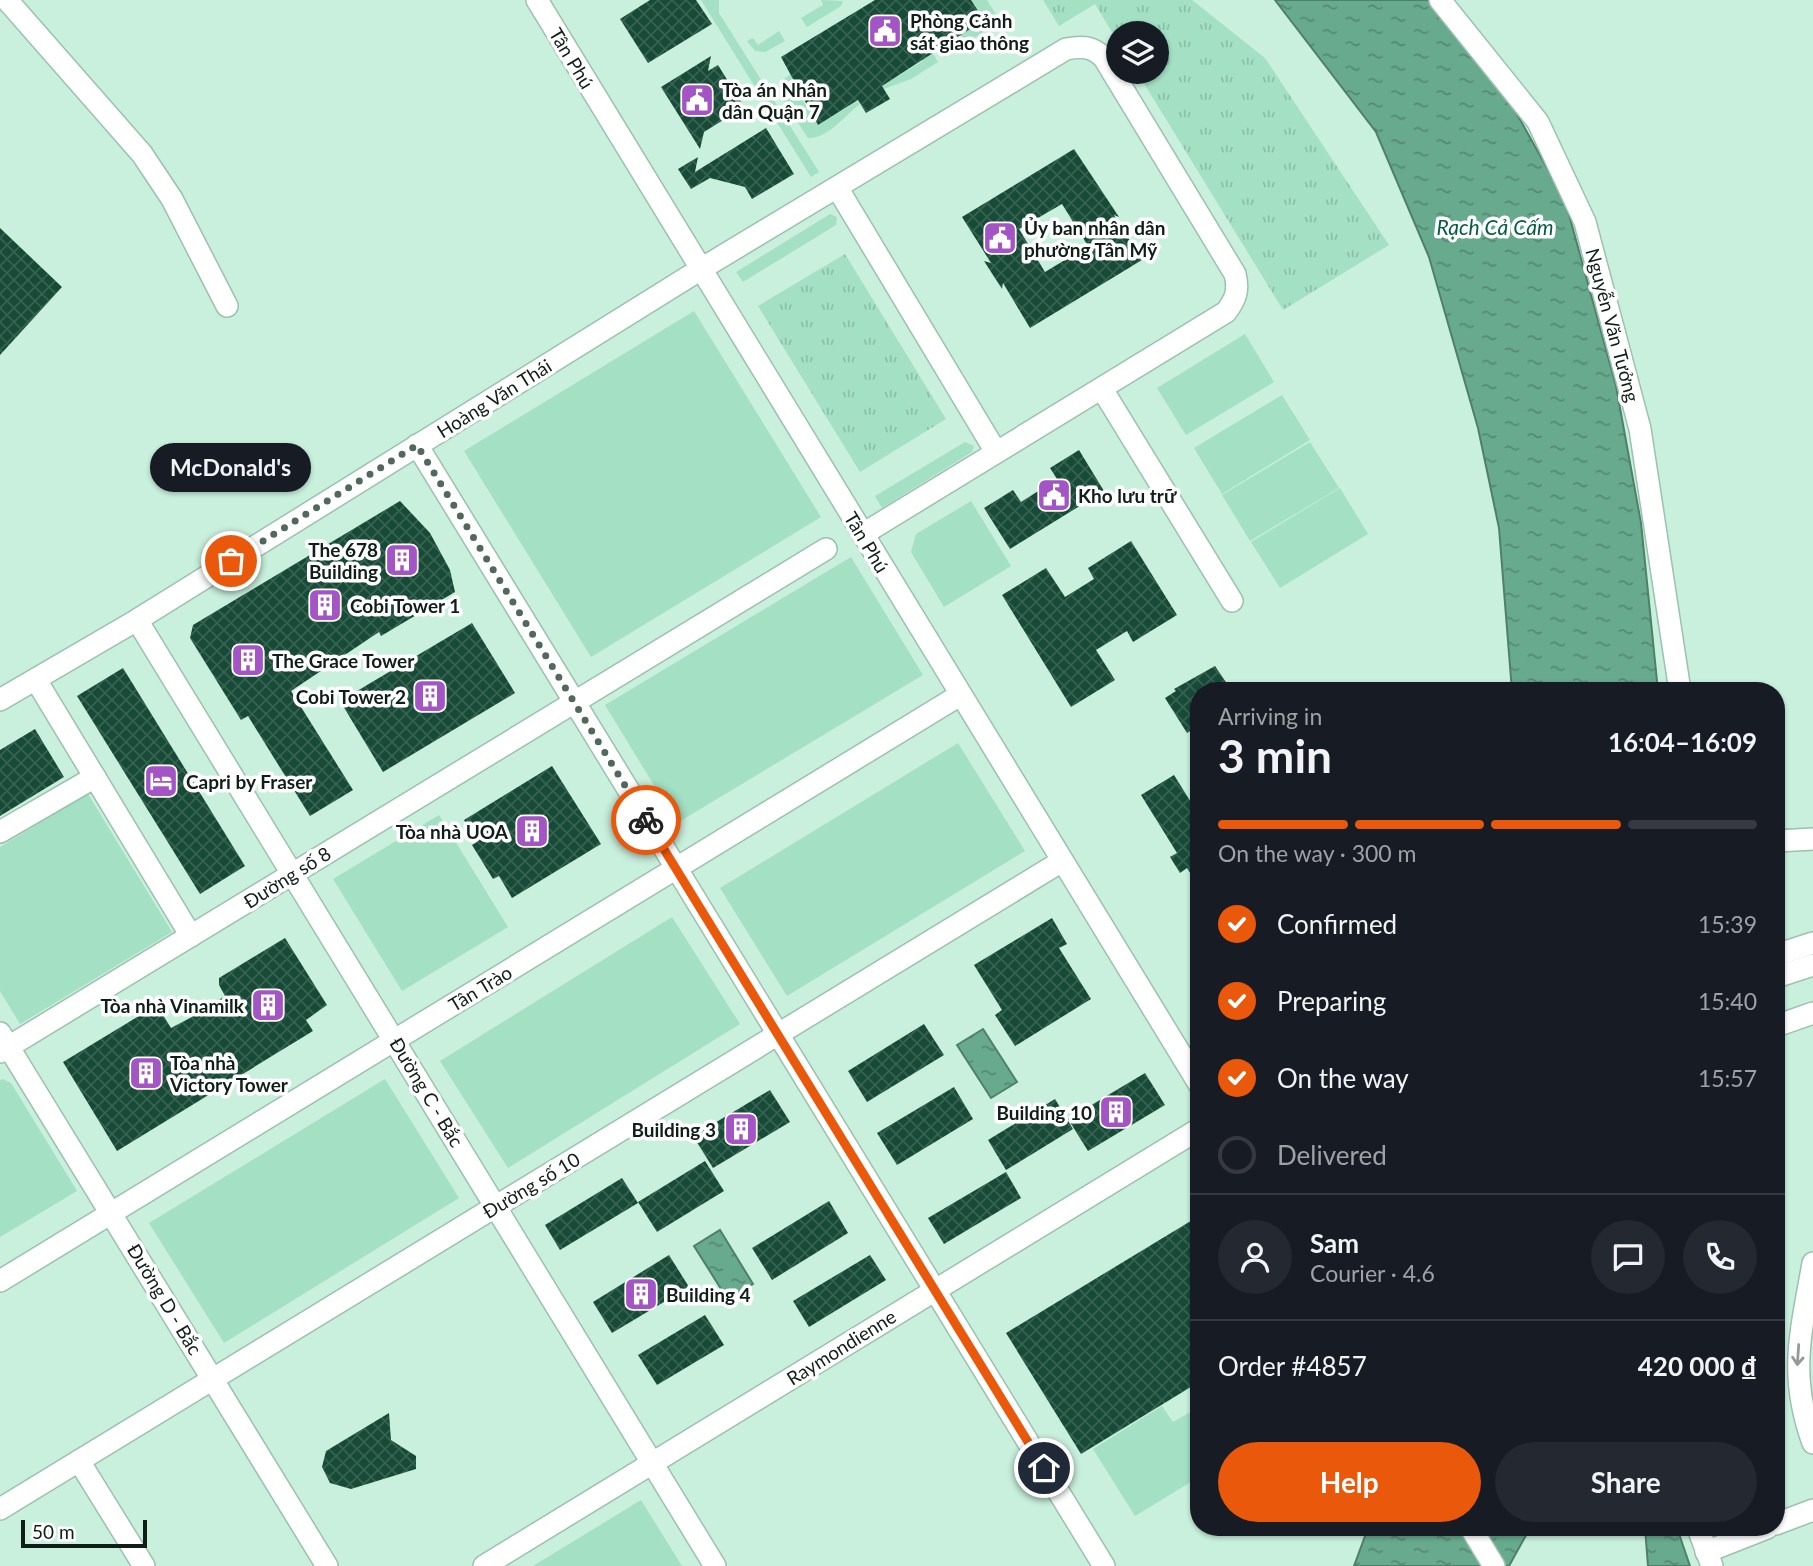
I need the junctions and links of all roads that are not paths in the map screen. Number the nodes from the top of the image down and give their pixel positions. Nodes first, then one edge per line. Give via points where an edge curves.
1 (7, 0) edge
2 (537, 0) edge
3 (1440, 0) edge
4 (838, 189) junction
5 (701, 269) junction
6 (227, 306) dead end
7 (1102, 389) junction
8 (417, 445) junction
9 (996, 452) junction
10 (863, 534) junction
11 (826, 549) dead end
12 (1232, 601) dead end
13 (137, 620) junction
14 (36, 680) junction
15 (1680, 682) edge
16 (960, 695) junction
17 (0, 700) edge
18 (573, 701) junction
19 (95, 777) junction
20 (0, 832) edge
21 (1806, 838) edge
22 (1785, 840) edge
23 (1062, 861) junction
24 (676, 868) junction
25 (290, 874) junction
26 (191, 936) junction
27 (1813, 943) edge
28 (1785, 952) edge
29 (1813, 965) edge
30 (1785, 975) edge
31 (1813, 1013) edge
32 (1785, 1023) edge
33 (779, 1035) junction
34 (396, 1040) junction
35 (3, 1044) edge
36 (1190, 1069) edge
37 (1190, 1134) edge
38 (496, 1207) junction
39 (113, 1213) junction
40 (1813, 1263) edge
41 (0, 1281) edge
42 (933, 1290) junction
43 (214, 1379) junction
44 (1813, 1444) edge
45 (79, 1461) junction
46 (651, 1464) junction
47 (0, 1509) edge
48 (1813, 1510) edge
49 (1785, 1521) edge
50 (1476, 1536) edge
51 (1701, 1536) edge
52 (1752, 1536) edge
53 (1709, 1559) edge
54 (144, 1566) edge
55 (327, 1566) edge
56 (484, 1566) edge
57 (715, 1566) edge
58 (1104, 1566) edge
59 (1494, 1566) edge

1 - 6 street via 142,154 172,199
2 - 5 street, Tân Phú
3 - 15 street, Nguyễn Văn Tưởng via 1538,122 1585,222 1640,429
4 - 5 street, Hoàng Văn Thái
4 - 7 street, Hoàng Văn Thái via 1066,49 1095,49 1236,274 1238,287 1226,312
4 - 9 street
5 - 8 street, Hoàng Văn Thái
5 - 10 street, Tân Phú
7 - 9 street
7 - 12 street
8 - 13 street, Hoàng Văn Thái
8 - 18 street
9 - 10 street
10 - 16 street, Tân Phú
11 - 18 street, Đường số 8
13 - 14 street, Hoàng Văn Thái
13 - 25 street, Đường C - Bắc
14 - 17 street, Hoàng Văn Thái
14 - 19 street
16 - 23 street, Tân Phú
16 - 24 street, Tân Trào
18 - 24 street
18 - 25 street, Đường số 8
19 - 20 street
19 - 26 street
21 - 22 street
23 - 33 street, Đường số 10
23 - 36 street, Tân Phú
24 - 33 street
24 - 34 street, Tân Trào
25 - 26 street, Đường số 8
25 - 34 street, Đường C - Bắc
26 - 35 street, Đường số 8
27 - 28 street
29 - 30 street
31 - 32 street
33 - 38 street, Đường số 10
33 - 42 street
34 - 38 street, Đường C - Bắc
34 - 39 street, Tân Trào
35 - 39 street, Đường D - Bắc
37 - 42 street, Raymondienne
38 - 43 street, Đường số 10
38 - 46 street, Đường C - Bắc
39 - 41 street, Tân Trào
39 - 43 street, Đường D - Bắc
40 -> 44 street via 1797,1351 1801,1410
42 - 46 street, Raymondienne
42 - 58 street
43 - 45 street, Đường số 10
43 - 55 street, Đường D - Bắc
45 - 47 street, Đường số 10
45 - 54 street
46 - 56 street, Raymondienne
46 - 57 street, Đường C - Bắc
48 - 49 street
50 - 59 street
51 - 53 street
52 - 53 street

